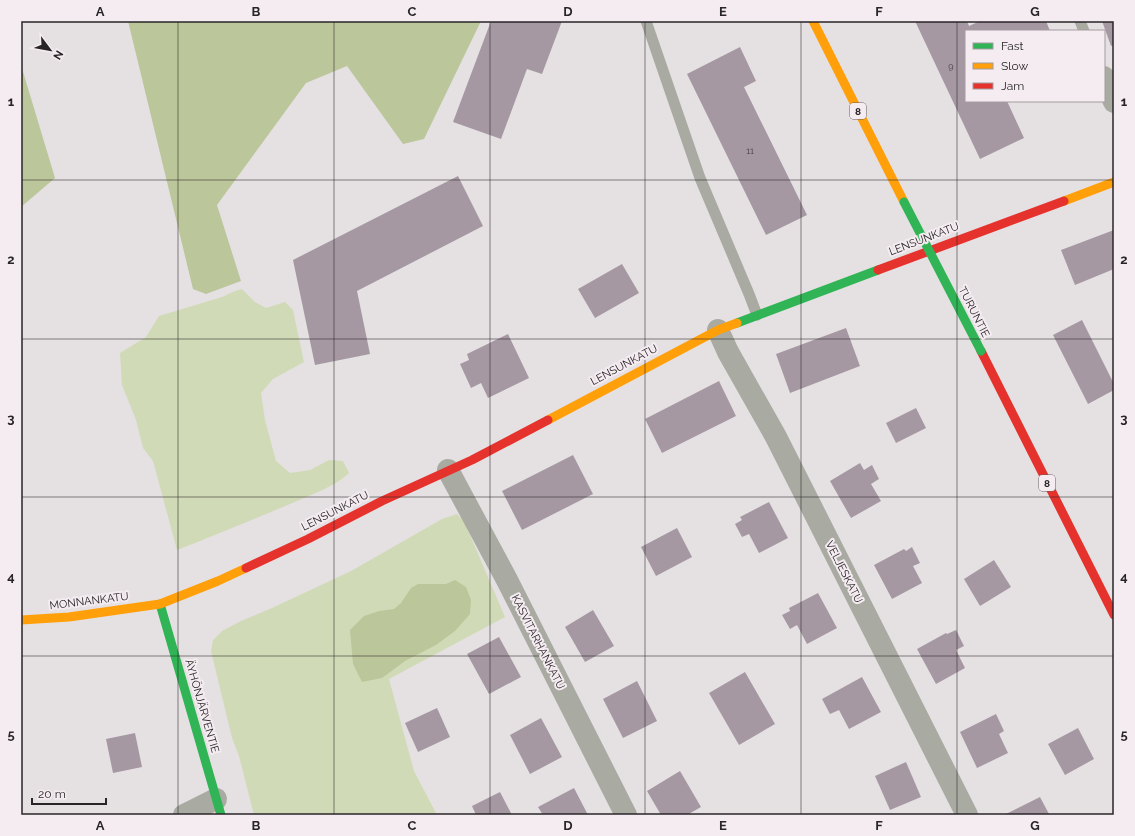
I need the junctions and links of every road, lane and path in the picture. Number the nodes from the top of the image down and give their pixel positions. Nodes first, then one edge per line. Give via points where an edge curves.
1 (646, 21) edge
2 (813, 21) edge
3 (1105, 80) edge
4 (1114, 102) edge
5 (1114, 182) edge
6 (757, 315) junction
7 (718, 330) junction
8 (448, 470) junction
9 (160, 604) junction
10 (1114, 615) edge
11 (21, 620) edge
12 (219, 807) edge
13 (184, 815) edge
14 (626, 815) edge
15 (967, 815) edge

1 - 6 lane via 700,178
2 - 10 main road, TURUNTIE / 8, bridge
3 - 4 street
5 - 6 main road, LENSUNKATU
6 - 7 main road, LENSUNKATU
7 - 8 main road, LENSUNKATU via 472,460
7 - 15 street, VELJESKATU via 776,437
8 - 9 main road, LENSUNKATU via 218,581
8 - 14 street, KASVITARHANKATU
9 - 11 main road, MONNANKATU via 76,616
9 - 12 main road, ÄYHÖNJÄRVENTIE
12 - 13 street

